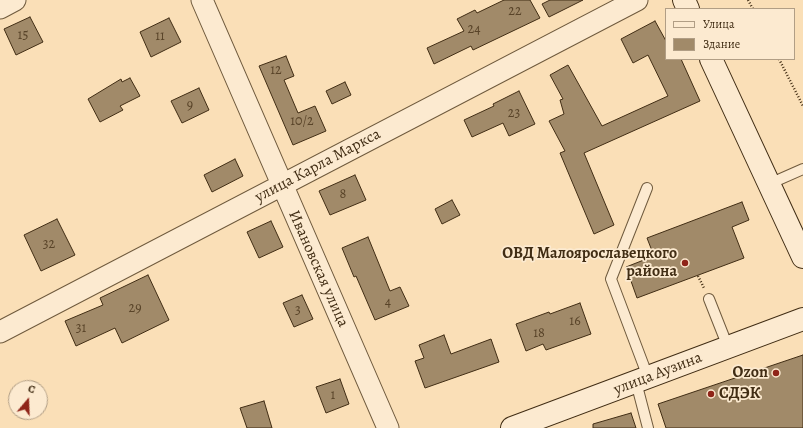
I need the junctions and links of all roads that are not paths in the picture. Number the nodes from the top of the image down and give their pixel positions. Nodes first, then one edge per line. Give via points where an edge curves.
1 (15, 0) edge
2 (202, 0) edge
3 (637, 0) edge
4 (0, 8) edge
5 (711, 60) edge
6 (803, 169) edge
7 (769, 184) junction
8 (281, 185) junction
9 (647, 188) dead end
10 (803, 257) edge
11 (709, 299) dead end
12 (803, 319) edge
13 (0, 332) edge
14 (728, 347) junction
15 (642, 379) junction
16 (388, 428) edge
17 (512, 428) edge
18 (648, 428) edge

1 - 4 street
2 - 8 street, Ивановская улица
3 - 8 street, улица Карла Маркса
5 - 7 main road
6 - 7 lane
7 - 10 main road
8 - 13 street, улица Карла Маркса
8 - 16 street, Ивановская улица
9 - 15 lane via 611,280
11 - 14 lane
12 - 14 main road, улица Аузина
14 - 15 main road, улица Аузина
15 - 17 main road, улица Аузина
15 - 18 lane

